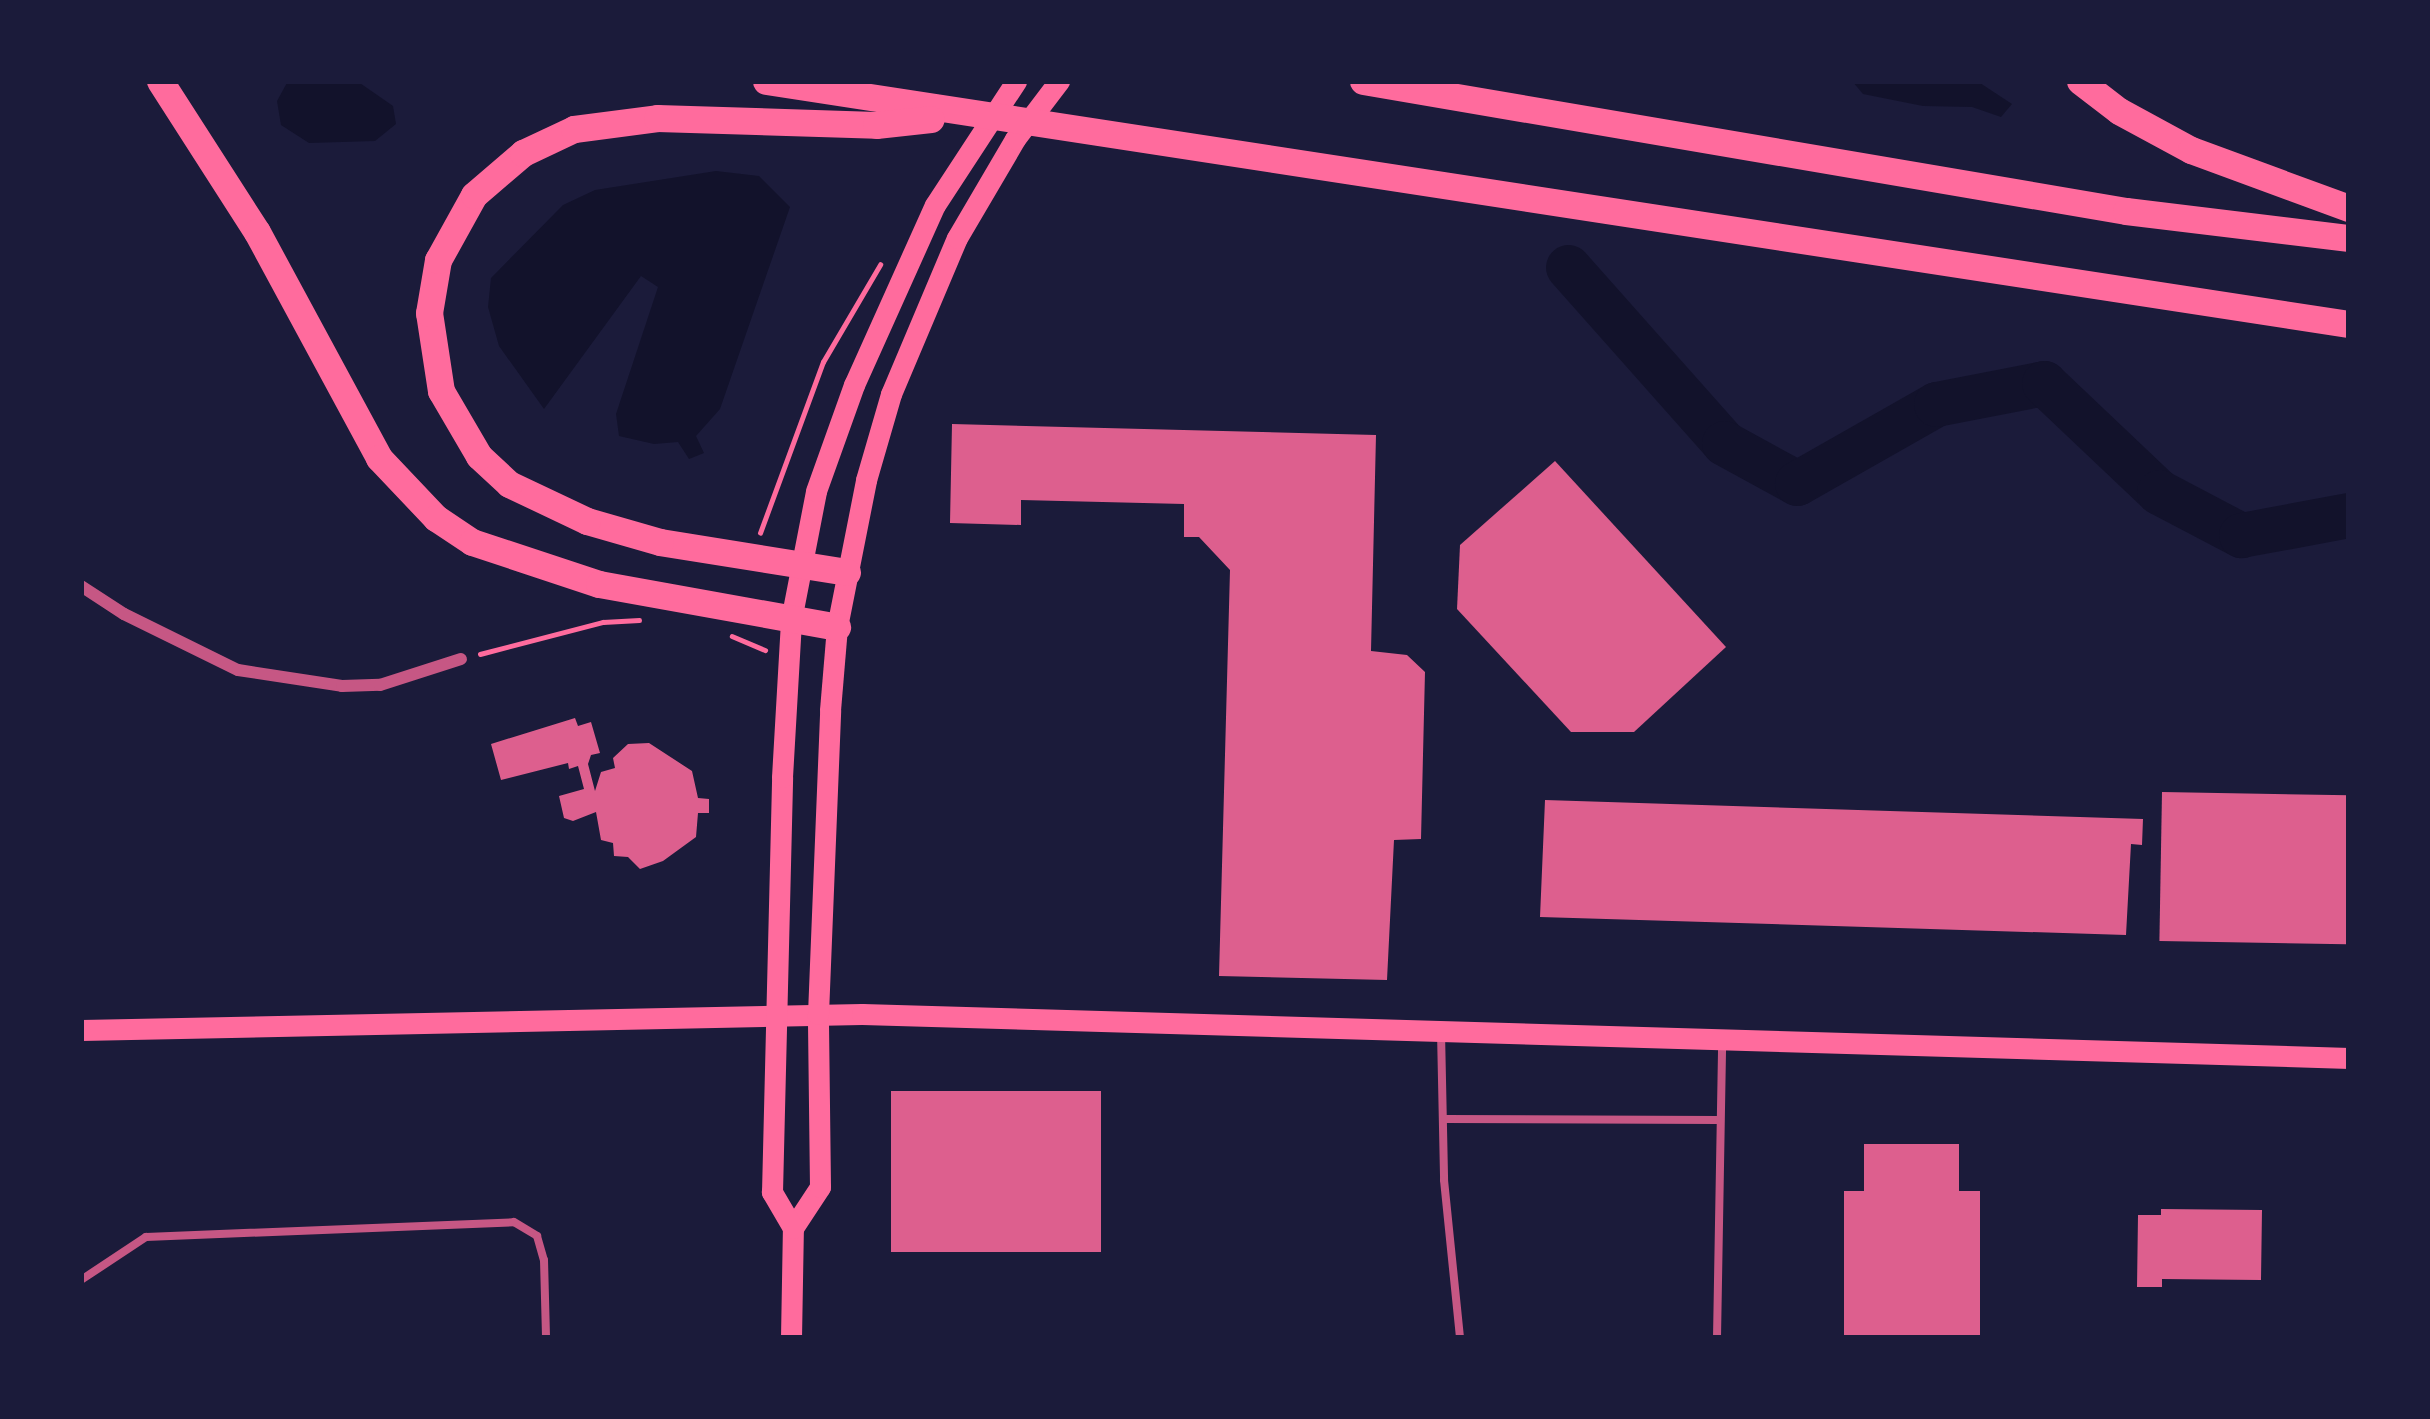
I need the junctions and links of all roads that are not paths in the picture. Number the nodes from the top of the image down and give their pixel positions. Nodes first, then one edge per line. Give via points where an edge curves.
1 (160, 81) edge
2 (766, 81) edge
3 (1016, 81) edge
4 (1059, 81) edge
5 (1363, 81) edge
6 (2080, 81) edge
7 (964, 116) junction
8 (2349, 208) edge
9 (2349, 238) edge
10 (2349, 324) edge
11 (801, 566) junction
12 (847, 572) junction
13 (81, 586) edge
14 (791, 620) junction
15 (837, 627) junction
16 (461, 659) road end
17 (774, 1014) junction
18 (818, 1014) junction
19 (81, 1030) edge
20 (1441, 1031) junction
21 (1722, 1039) junction
22 (2349, 1058) edge
23 (1445, 1119) junction
24 (1719, 1120) junction
25 (793, 1228) junction
26 (81, 1280) edge
27 (546, 1338) edge
28 (791, 1338) edge
29 (1460, 1338) edge
30 (1718, 1338) edge

1 - 14 highway via 257,232 379,458 436,518 472,542 599,584
2 - 7 highway
3 - 11 main road via 918,236 816,491
4 - 12 main road via 957,238 891,394
5 - 9 highway via 2126,211
6 - 8 highway via 2192,149
7 - 10 highway
7 - 11 highway via 876,125 601,122 523,153 474,195 438,260 432,358 458,424 509,484 587,521 660,542
11 - 12 highway
11 - 14 main road
12 - 15 main road
13 - 16 street via 238,670 380,685
14 - 15 highway
14 - 17 main road
15 - 18 main road
17 - 18 main road
17 - 19 main road
17 - 25 main road via 772,1192
18 - 20 main road
18 - 25 main road via 820,1186
20 - 21 main road
20 - 23 lane
21 - 22 main road
21 - 24 lane
23 - 24 lane
23 - 29 lane
24 - 30 lane
25 - 28 main road
26 - 27 lane via 146,1237 514,1222 537,1236 544,1260

